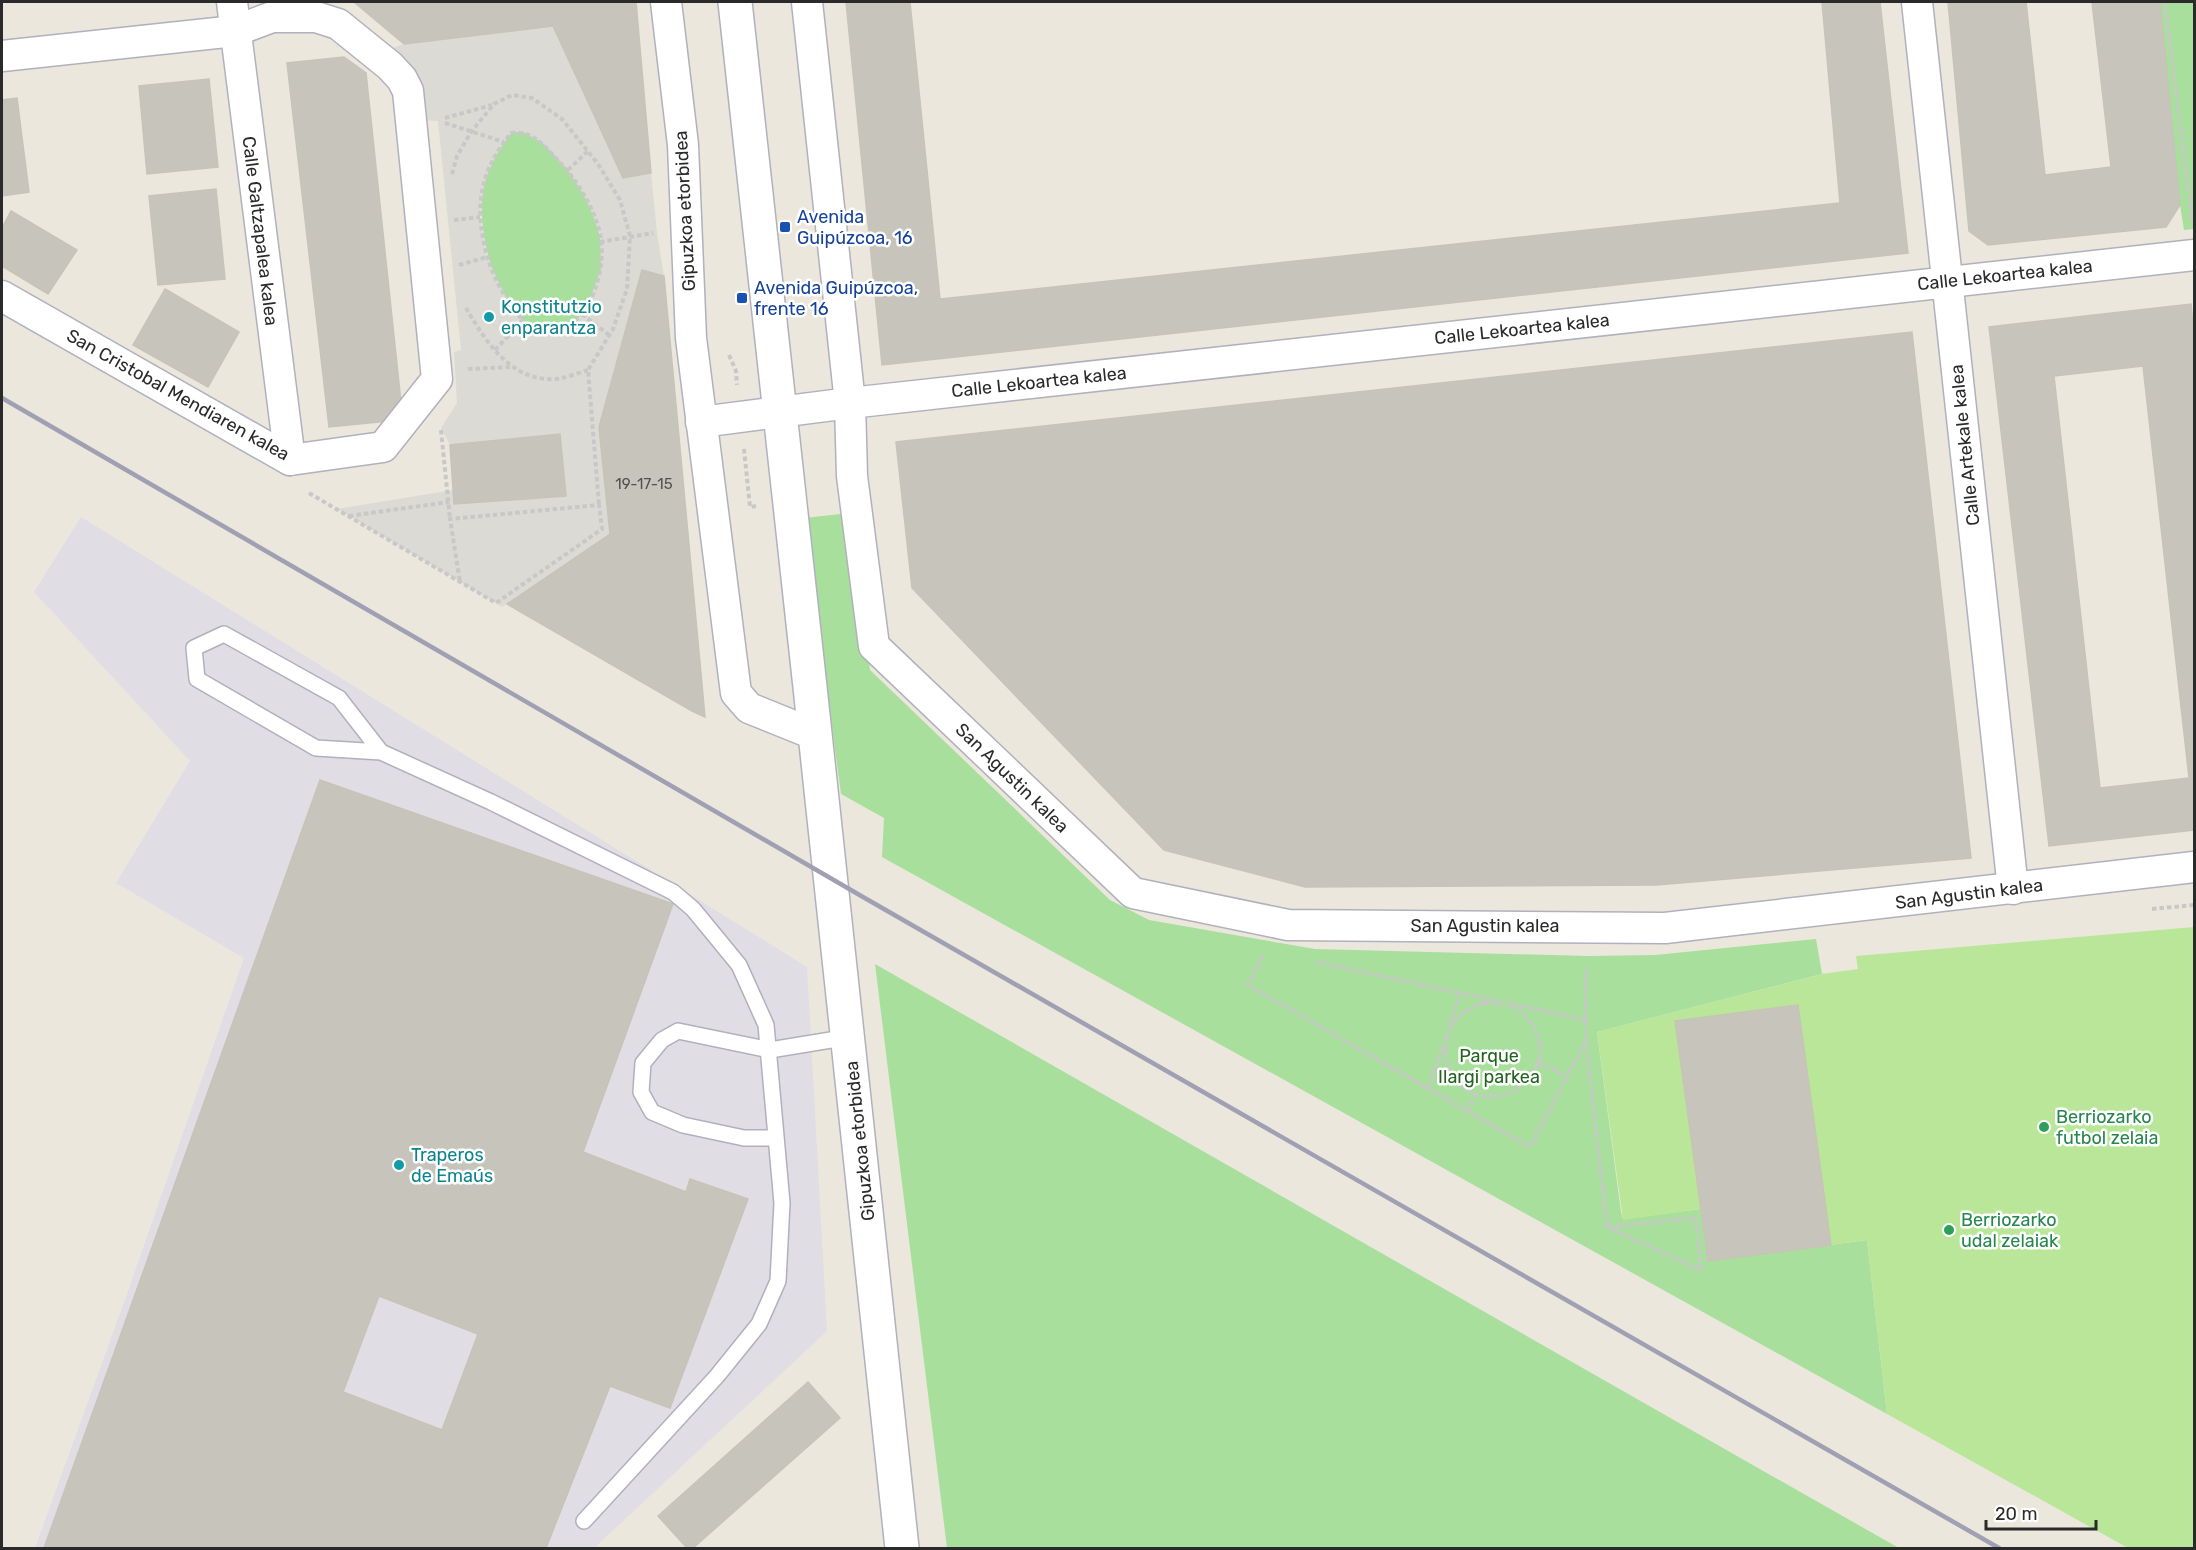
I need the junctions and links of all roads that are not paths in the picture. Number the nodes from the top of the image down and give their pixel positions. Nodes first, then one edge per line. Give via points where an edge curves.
1 (232, 2) edge
2 (666, 2) edge
3 (735, 2) edge
4 (807, 2) edge
5 (1917, 2) edge
6 (235, 31) junction
7 (2, 56) edge
8 (2194, 255) edge
9 (1947, 282) junction
10 (2, 296) edge
11 (850, 403) junction
12 (779, 412) junction
13 (701, 422) junction
14 (290, 460) junction
15 (816, 735) junction
16 (381, 752) junction
17 (2194, 867) edge
18 (2013, 889) junction
19 (849, 1037) junction
20 (770, 1050) junction
21 (775, 1138) junction
22 (584, 1521) dead end
23 (902, 1548) edge

1 - 6 street, Calle Galtzapalea kalea
2 - 13 street, Gipuzkoa etorbidea via 683,145 691,338
3 - 12 main road, Gipuzkoa etorbidea
4 - 11 street
5 - 9 street, Calle Artekale kalea
6 - 7 street
6 - 14 street, Calle Galtzapalea kalea
6 - 14 street, San Cristobal Mendiaren kalea via 272,17 316,17 338,24 390,66 408,91 437,379 383,447
8 - 9 street, Calle Lekoartea kalea
9 - 11 street, Calle Lekoartea kalea
9 - 18 street, Calle Artekale kalea
10 - 14 street, San Cristobal Mendiaren kalea
11 - 12 street
11 - 18 street, San Agustin kalea via 852,476 874,646 1133,893 1288,925 1665,928
12 - 13 street
12 - 15 main road, Gipuzkoa etorbidea
13 - 15 street, Gipuzkoa etorbidea via 736,693 749,708
15 - 19 main road, Gipuzkoa etorbidea
16 - 16 lane via 339,698 301,676 224,634 194,648 197,679 316,748
16 - 20 lane via 673,892 693,909 739,965 766,1025
17 - 18 street, San Agustin kalea
19 - 20 lane
19 - 23 main road, Gipuzkoa etorbidea
20 - 21 lane
20 - 21 lane via 678,1031 662,1040 643,1063 641,1092 652,1112 682,1125 744,1138
21 - 22 lane via 782,1203 778,1281 759,1324 717,1376

